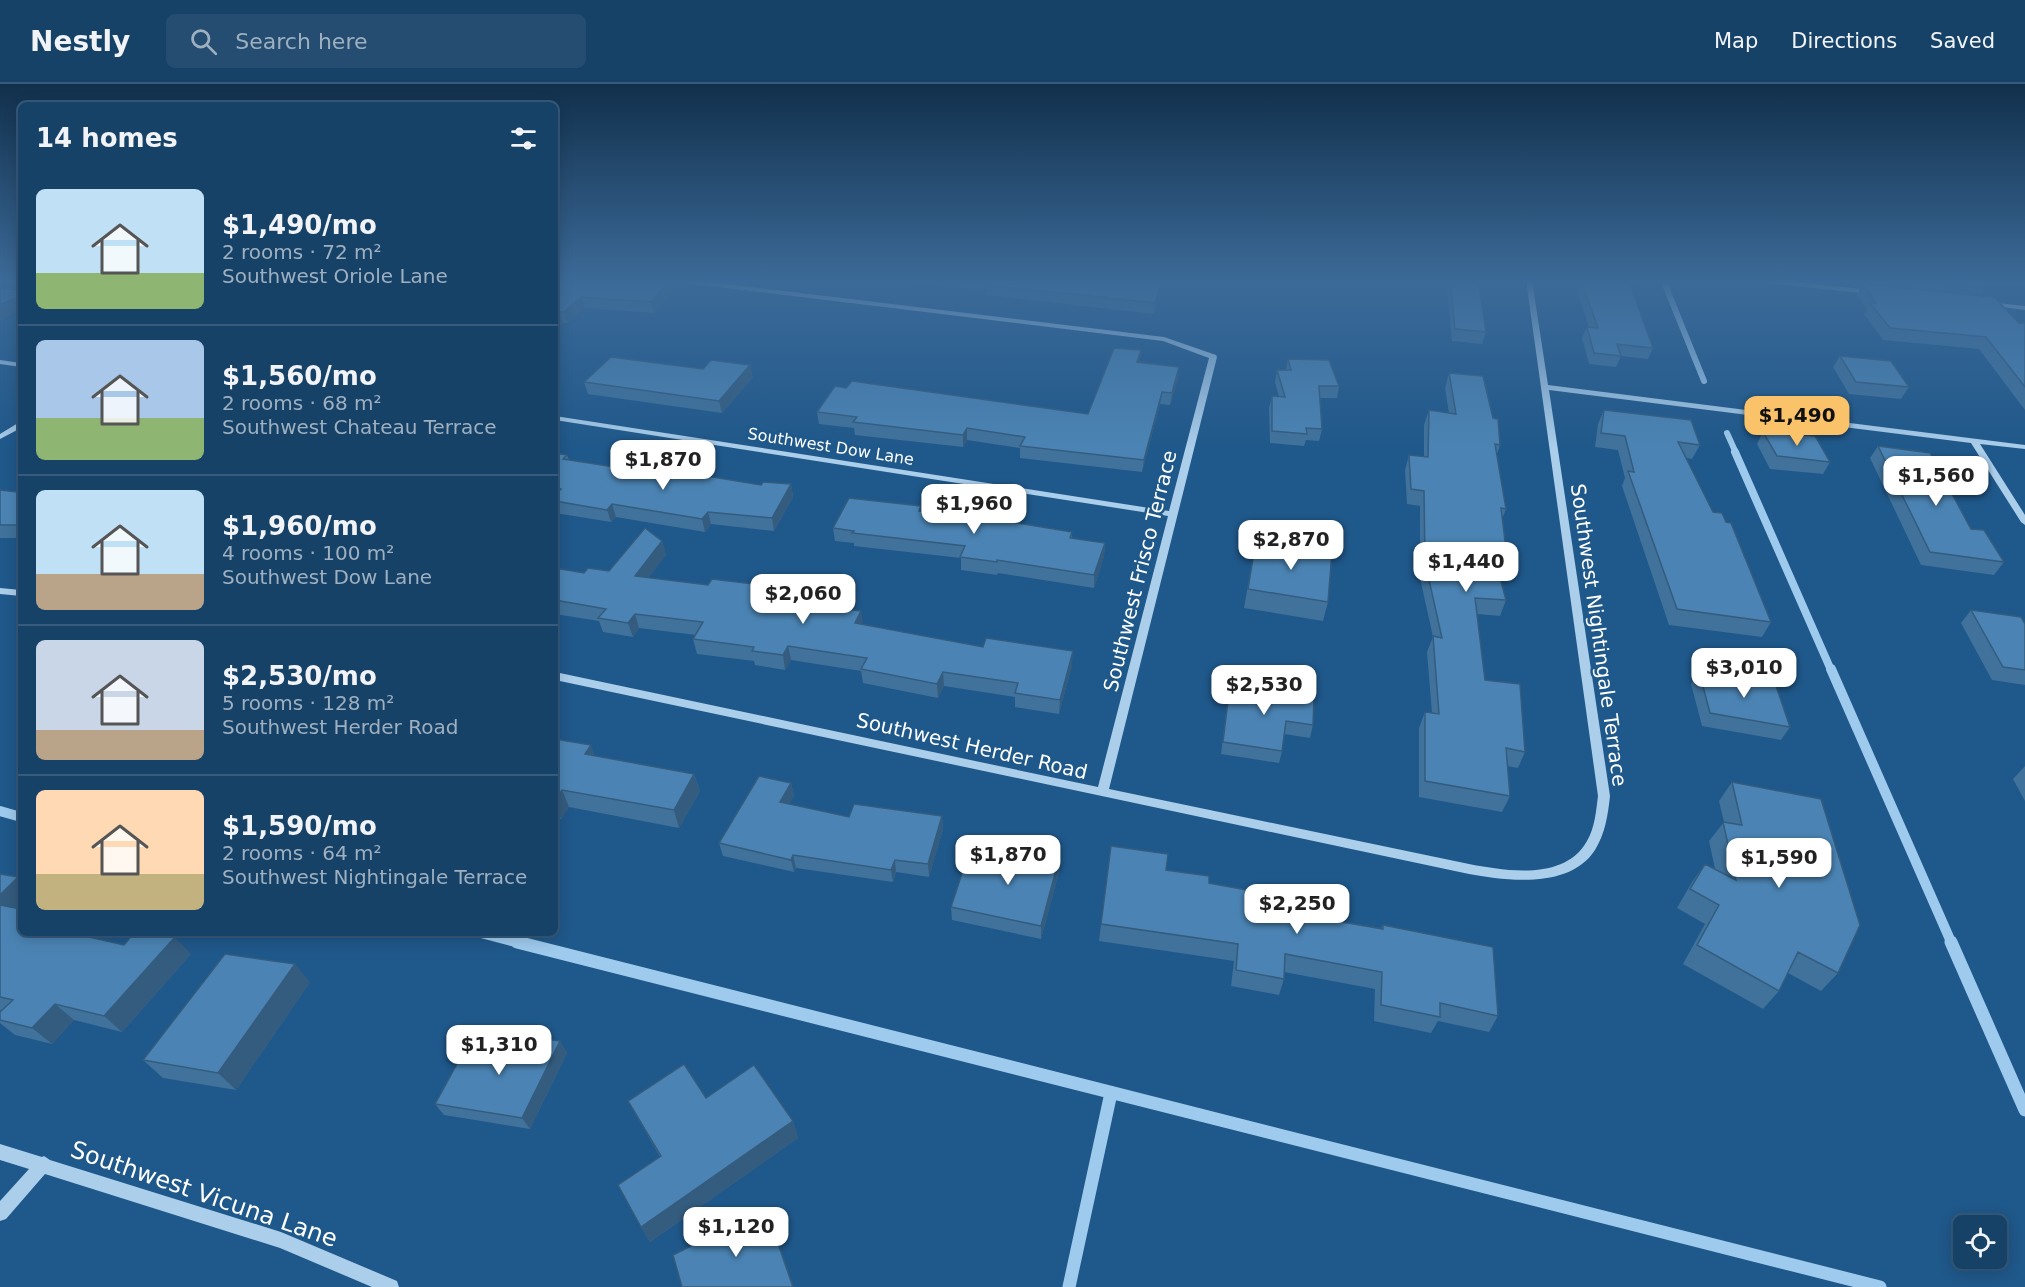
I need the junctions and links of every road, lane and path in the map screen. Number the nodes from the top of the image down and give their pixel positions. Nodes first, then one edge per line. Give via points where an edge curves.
1 (1140, 336) edge
2 (1538, 336) edge
3 (0, 362) edge
4 (18, 365) edge
5 (1546, 387) junction
6 (558, 418) edge
7 (18, 427) edge
8 (0, 437) edge
9 (1974, 441) junction
10 (2025, 447) edge
11 (1174, 514) junction
12 (2025, 522) edge
13 (0, 591) edge
14 (18, 593) edge
15 (558, 677) edge
16 (1102, 793) junction
17 (1381, 852) joint
18 (0, 1152) edge
19 (44, 1164) junction
20 (0, 1213) edge
21 (391, 1287) edge

1 - 11 street, Southwest Frisco Terrace via 1164,339 1213,357
2 - 5 street, Southwest Nightingale Terrace
3 - 4 street
5 - 9 street
5 - 17 street, Southwest Nightingale Terrace via 1604,796 1601,827 1592,846 1573,863 1546,873 1480,872
6 - 11 street, Southwest Dow Lane
7 - 8 street
9 - 10 street
9 - 12 street
11 - 16 street, Southwest Frisco Terrace
13 - 14 street
15 - 16 street, Southwest Herder Road
16 - 17 street, Southwest Herder Road
18 - 19 street, Southwest Vicuna Lane
19 - 20 street
19 - 21 street, Southwest Vicuna Lane via 281,1240

